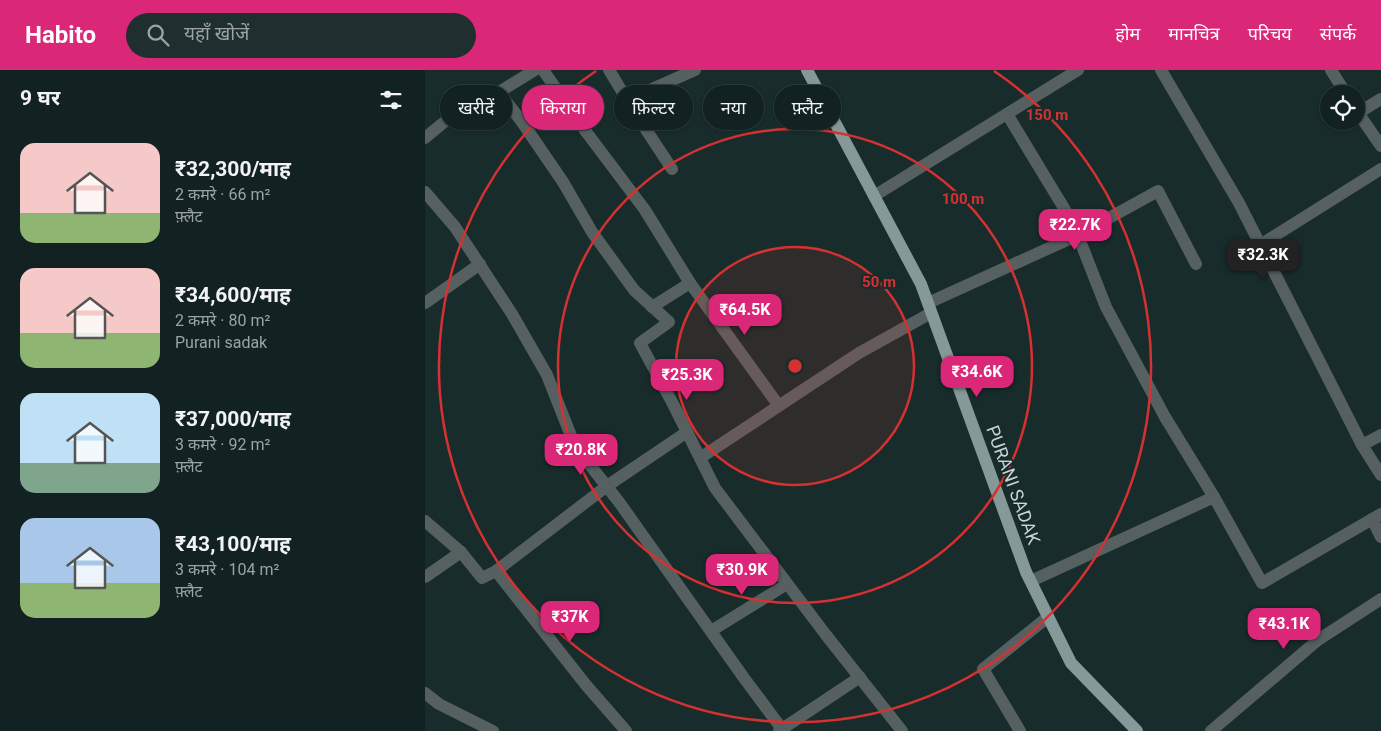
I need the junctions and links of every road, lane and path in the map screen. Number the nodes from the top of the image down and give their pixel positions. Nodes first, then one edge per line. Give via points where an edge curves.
1 (543, 70) edge
2 (609, 70) edge
3 (695, 70) edge
4 (807, 70) edge
5 (1078, 70) edge
6 (1161, 70) edge
7 (1331, 70) edge
8 (527, 72) edge
9 (509, 85) edge
10 (618, 85) edge
11 (661, 85) edge
12 (1340, 85) edge
13 (1381, 99) edge
14 (1365, 108) edge
15 (512, 109) edge
16 (1007, 114) junction
17 (1365, 123) edge
18 (440, 126) edge
19 (647, 130) edge
20 (425, 138) edge
21 (1381, 146) edge
22 (672, 169) dead end
23 (1381, 169) edge
24 (425, 192) edge
25 (874, 196) junction
26 (1078, 235) junction
27 (1260, 245) junction
28 (480, 264) junction
29 (1196, 264) dead end
30 (690, 282) junction
31 (425, 303) edge
32 (652, 307) junction
33 (930, 308) junction
34 (779, 406) junction
35 (687, 432) junction
36 (1381, 435) edge
37 (1362, 445) junction
38 (700, 458) junction
39 (1381, 475) edge
40 (607, 486) junction
41 (1214, 497) junction
42 (1376, 516) edge
43 (425, 521) edge
44 (1381, 537) edge
45 (461, 552) junction
46 (496, 571) junction
47 (425, 577) edge
48 (1031, 581) junction
49 (787, 584) junction
50 (1381, 599) edge
51 (1048, 616) junction
52 (711, 631) junction
53 (860, 676) junction
54 (425, 693) edge
55 (781, 730) edge
56 (493, 731) edge
57 (626, 731) edge
58 (902, 731) edge
59 (1020, 731) edge
60 (1137, 731) edge
61 (1211, 731) edge

1 - 30 street via 645,210
2 - 10 street
3 - 11 street
4 - 25 main road, PURANI SADAK
5 - 16 street
6 - 27 street
7 - 12 street
8 - 9 street
13 - 14 street
15 - 32 street via 563,182 592,232 634,290
16 - 25 street
16 - 26 street
17 - 21 street
18 - 20 street
19 - 22 street
23 - 27 street
24 - 28 street via 455,227
25 - 33 main road, PURANI SADAK via 921,284
26 - 29 street via 1158,191
26 - 33 street
26 - 41 street via 1106,307 1165,417
27 - 37 street
28 - 31 street
28 - 40 street via 547,374 575,446
30 - 32 street
30 - 34 street
32 - 35 street via 669,322 640,342
33 - 34 street
33 - 48 main road, PURANI SADAK
34 - 38 street
35 - 38 street
35 - 40 street
36 - 37 street
37 - 39 street
38 - 49 street via 715,488
40 - 46 street
40 - 52 street
41 - 42 street via 1262,583
41 - 48 street
42 - 44 street
43 - 45 street
45 - 46 street via 482,578
45 - 47 street
46 - 57 street
48 - 51 main road, PURANI SADAK
49 - 52 street
49 - 53 street
50 - 61 street via 1318,640
51 - 59 street via 983,669
51 - 60 main road, PURANI SADAK via 1071,663
52 - 55 street
53 - 55 street
53 - 58 street
54 - 56 street via 439,704

